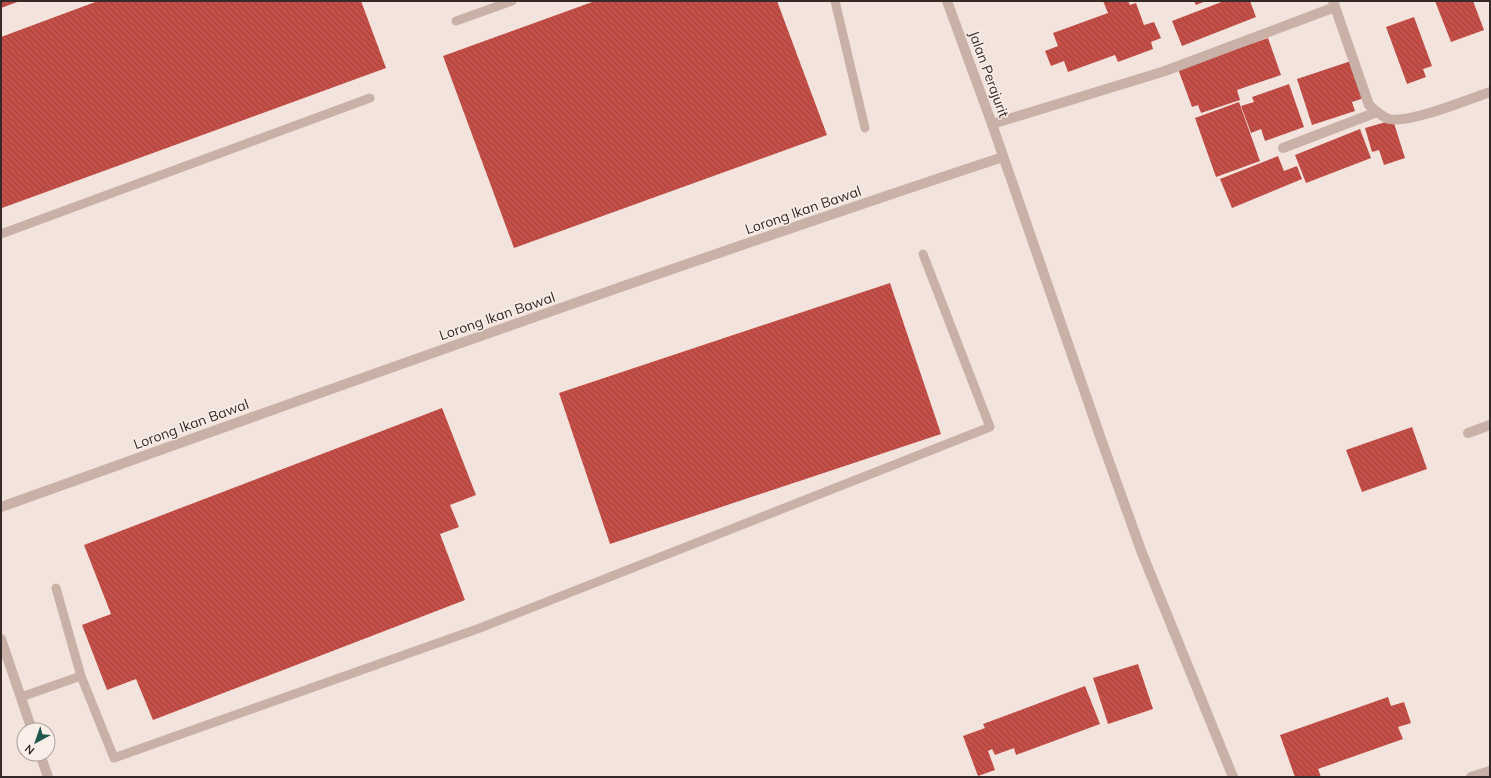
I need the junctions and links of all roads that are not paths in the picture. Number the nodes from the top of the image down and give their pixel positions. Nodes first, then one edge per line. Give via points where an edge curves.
1 (512, 1) edge
2 (835, 1) edge
3 (947, 1) edge
4 (1334, 4) edge
5 (456, 21) dead end
6 (1490, 92) edge
7 (370, 98) dead end
8 (1377, 112) junction
9 (992, 124) junction
10 (865, 128) dead end
11 (1283, 148) dead end
12 (1003, 157) junction
13 (1, 234) edge
14 (923, 254) dead end
15 (1490, 425) edge
16 (1468, 433) dead end
17 (1, 507) edge
18 (56, 588) dead end
19 (1, 639) edge
20 (81, 676) junction
21 (21, 697) junction
22 (29, 722) edge
23 (43, 762) edge
24 (1490, 771) edge
25 (48, 777) edge
26 (1233, 777) edge
27 (1471, 777) edge

1 - 5 lane
2 - 10 lane
3 - 9 street, Jalan Perajurit
4 - 8 street via 1369,105
4 - 9 street via 1165,71
6 - 8 street via 1406,119 1388,119
7 - 13 lane
8 - 11 street
9 - 12 street, Jalan Perajurit
12 - 17 street, Lorong Ikan Bawal via 382,371
12 - 26 street, Jalan Perajurit via 1142,553
14 - 20 lane via 990,427 480,628 114,758
15 - 16 street
18 - 20 lane
19 - 21 street
20 - 21 lane
21 - 22 street
23 - 25 street
24 - 27 street

